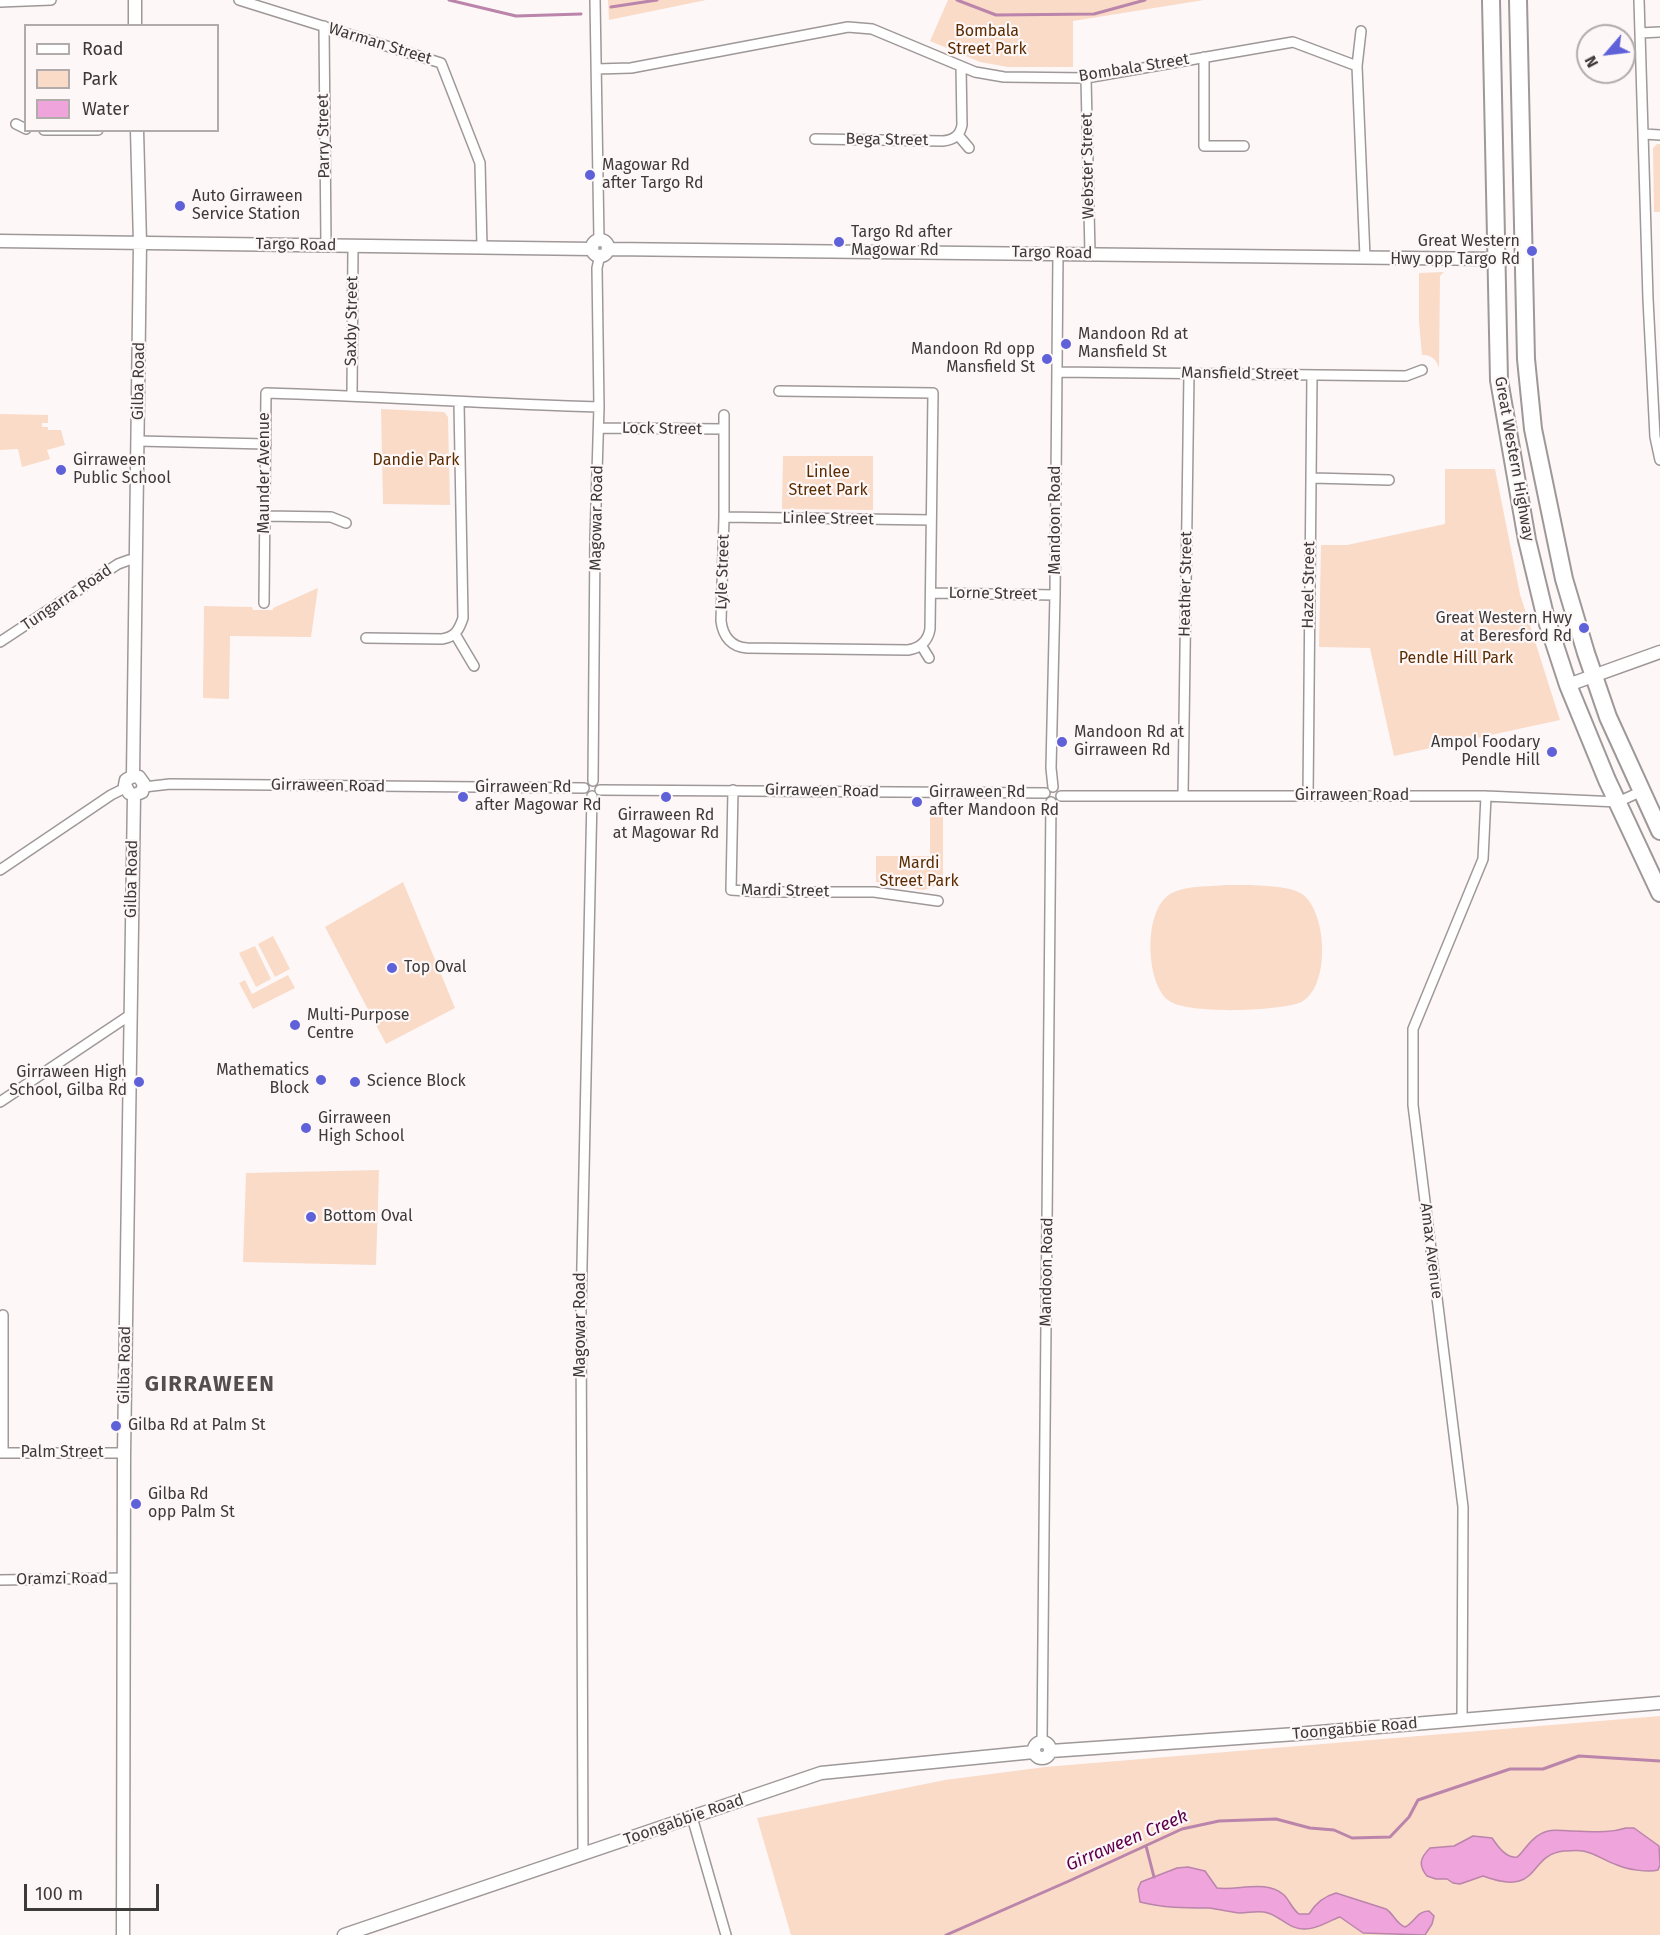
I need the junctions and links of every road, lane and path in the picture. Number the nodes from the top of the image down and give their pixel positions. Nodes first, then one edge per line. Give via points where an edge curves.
1 (51, 0) edge
2 (135, 0) edge
3 (239, 0) edge
4 (595, 0) edge
5 (1491, 0) edge
6 (1518, 0) edge
7 (1639, 0) edge
8 (0, 2) edge
9 (135, 24) edge
10 (324, 26) junction
11 (1361, 31) dead end
12 (1660, 32) edge
13 (1640, 33) junction
14 (1204, 57) junction
15 (961, 66) junction
16 (1357, 66) junction
17 (596, 69) junction
18 (1086, 78) junction
19 (16, 124) dead end
20 (24, 128) edge
21 (137, 132) edge
22 (1644, 134) junction
23 (958, 135) junction
24 (1660, 135) edge
25 (815, 139) dead end
26 (1244, 147) dead end
27 (969, 148) dead end
28 (0, 241) edge
29 (140, 243) junction
30 (326, 245) junction
31 (353, 246) junction
32 (482, 247) junction
33 (600, 248) junction
34 (1058, 254) junction
35 (1090, 254) junction
36 (1365, 257) junction
37 (1496, 259) junction
38 (1422, 370) dead end
39 (1057, 372) junction
40 (1189, 374) junction
41 (1312, 375) junction
42 (779, 391) dead end
43 (352, 396) junction
44 (459, 403) junction
45 (599, 407) junction
46 (724, 415) dead end
47 (599, 428) junction
48 (724, 429) junction
49 (138, 441) junction
50 (266, 444) junction
51 (1660, 460) edge
52 (1312, 478) junction
53 (1389, 480) dead end
54 (265, 516) junction
55 (724, 517) junction
56 (931, 520) junction
57 (346, 522) dead end
58 (136, 560) junction
59 (931, 593) junction
60 (1055, 595) junction
61 (264, 603) dead end
62 (455, 634) junction
63 (366, 638) dead end
64 (0, 642) edge
65 (921, 645) junction
66 (1660, 652) edge
67 (929, 658) dead end
68 (474, 666) dead end
69 (1594, 676) junction
70 (1568, 685) junction
71 (592, 781) junction
72 (1053, 787) junction
73 (584, 788) junction
74 (135, 790) junction
75 (600, 790) junction
76 (733, 790) junction
77 (1642, 791) junction
78 (1045, 793) junction
79 (1183, 795) junction
80 (592, 796) junction
81 (1060, 796) junction
82 (1308, 796) junction
83 (1485, 796) junction
84 (1051, 802) junction
85 (1618, 802) junction
86 (1660, 831) edge
87 (0, 870) edge
88 (1660, 893) edge
89 (938, 901) dead end
90 (130, 1015) junction
91 (0, 1102) edge
92 (3, 1315) dead end
93 (1, 1453) edge
94 (124, 1453) junction
95 (124, 1578) junction
96 (0, 1580) edge
97 (1660, 1703) edge
98 (1462, 1719) junction
99 (1042, 1748) junction
100 (692, 1817) junction
101 (583, 1854) junction
102 (123, 1935) edge
103 (344, 1935) edge
104 (726, 1935) edge

1 - 8 street
2 - 9 street
3 - 10 street, Warman Street
4 - 17 street, Magowar Road
5 - 37 highway, Great Western Highway
6 - 69 highway, Great Western Highway via 1526,359 1533,429 1564,579
7 - 13 street
10 - 30 street, Parry Street
10 - 32 street, Warman Street via 441,63 480,163
11 - 16 street
12 - 13 street
13 - 22 street
14 - 16 street, Bombala Street via 1293,42
14 - 18 street, Bombala Street
14 - 26 street via 1204,146
15 - 17 street, Bombala Street via 879,32 848,27 631,68
15 - 18 street, Bombala Street via 1004,77
15 - 23 street via 962,124
16 - 36 street
17 - 33 street, Magowar Road
18 - 35 street, Webster Street
19 - 20 street
21 - 29 street, Gilba Road
22 - 24 street
22 - 51 street via 1648,299 1655,437
23 - 25 street, Bega Street via 943,141
23 - 27 street
28 - 29 street, Targo Road
29 - 30 street, Targo Road
29 - 49 street, Gilba Road
30 - 31 street, Targo Road
31 - 32 street, Targo Road
31 - 43 street, Saxby Street
32 - 33 street, Targo Road
33 - 34 street, Targo Road
33 - 45 street, Magowar Road
34 - 35 street, Targo Road
34 - 39 street, Mandoon Road
35 - 36 street, Targo Road
36 - 37 street, Targo Road
37 - 70 highway, Great Western Highway via 1503,407 1534,570
38 - 41 street, Mansfield Street via 1406,376
39 - 40 street, Mansfield Street
39 - 60 street, Mandoon Road
40 - 41 street, Mansfield Street
40 - 79 street, Heather Street
41 - 52 street, Hazel Street
42 - 56 street via 933,393
43 - 44 street, Maunder Avenue
43 - 50 street, Maunder Avenue via 266,393
44 - 45 street, Maunder Avenue
44 - 62 street via 463,618
45 - 47 street, Magowar Road
46 - 48 street, Lyle Street
47 - 48 street, Lock Street
47 - 71 street, Magowar Road
48 - 55 street, Lyle Street
49 - 50 street
49 - 58 street, Gilba Road
50 - 54 street, Maunder Avenue
52 - 53 street
52 - 82 street, Hazel Street
54 - 57 street via 331,517
54 - 61 street, Maunder Avenue
55 - 56 street, Linlee Street
55 - 65 street, Lyle Street via 721,621 726,637 735,645 908,650
56 - 59 street
58 - 64 street, Tungarra Road via 118,564
58 - 74 street, Gilba Road via 133,776 126,780
59 - 60 street, Lorne Street
59 - 65 street via 929,634
60 - 72 street, Mandoon Road
62 - 63 street via 442,639
62 - 68 street
65 - 67 street
66 - 69 street
69 - 70 street
69 - 77 highway, Great Western Highway
70 - 85 highway, Great Western Highway
71 - 73 street
71 - 75 street
72 - 78 street
72 - 81 street via 1059,789
73 - 74 street, Girraween Road via 171,784
73 - 80 street
74 - 87 street, Girraween Road via 110,796
74 - 90 street, Gilba Road
75 - 76 street, Girraween Road
75 - 80 street
76 - 78 street, Girraween Road
76 - 89 street, Mardi Street via 731,890 874,892
77 - 85 street, Girraween Road
77 - 86 highway, Great Western Highway
78 - 84 street
79 - 81 street, Girraween Road
79 - 82 street, Girraween Road
80 - 101 street, Magowar Road via 581,1311
81 - 84 street
82 - 83 street, Girraween Road
83 - 85 street, Girraween Road
83 - 98 street, Amax Avenue via 1483,859 1413,1029 1413,1105 1463,1507
84 - 99 street, Mandoon Road
85 - 88 highway, Great Western Highway
90 - 91 street
90 - 94 street, Gilba Road
92 - 93 street
93 - 94 street, Palm Street
94 - 95 street, Gilba Road
95 - 96 street, Oramzi Road
95 - 102 street, Gilba Road
97 - 98 street, Toongabbie Road
98 - 99 street, Toongabbie Road via 1296,1734
99 - 100 street, Toongabbie Road via 821,1773
100 - 101 street, Toongabbie Road
100 - 104 street
101 - 103 street, Toongabbie Road

